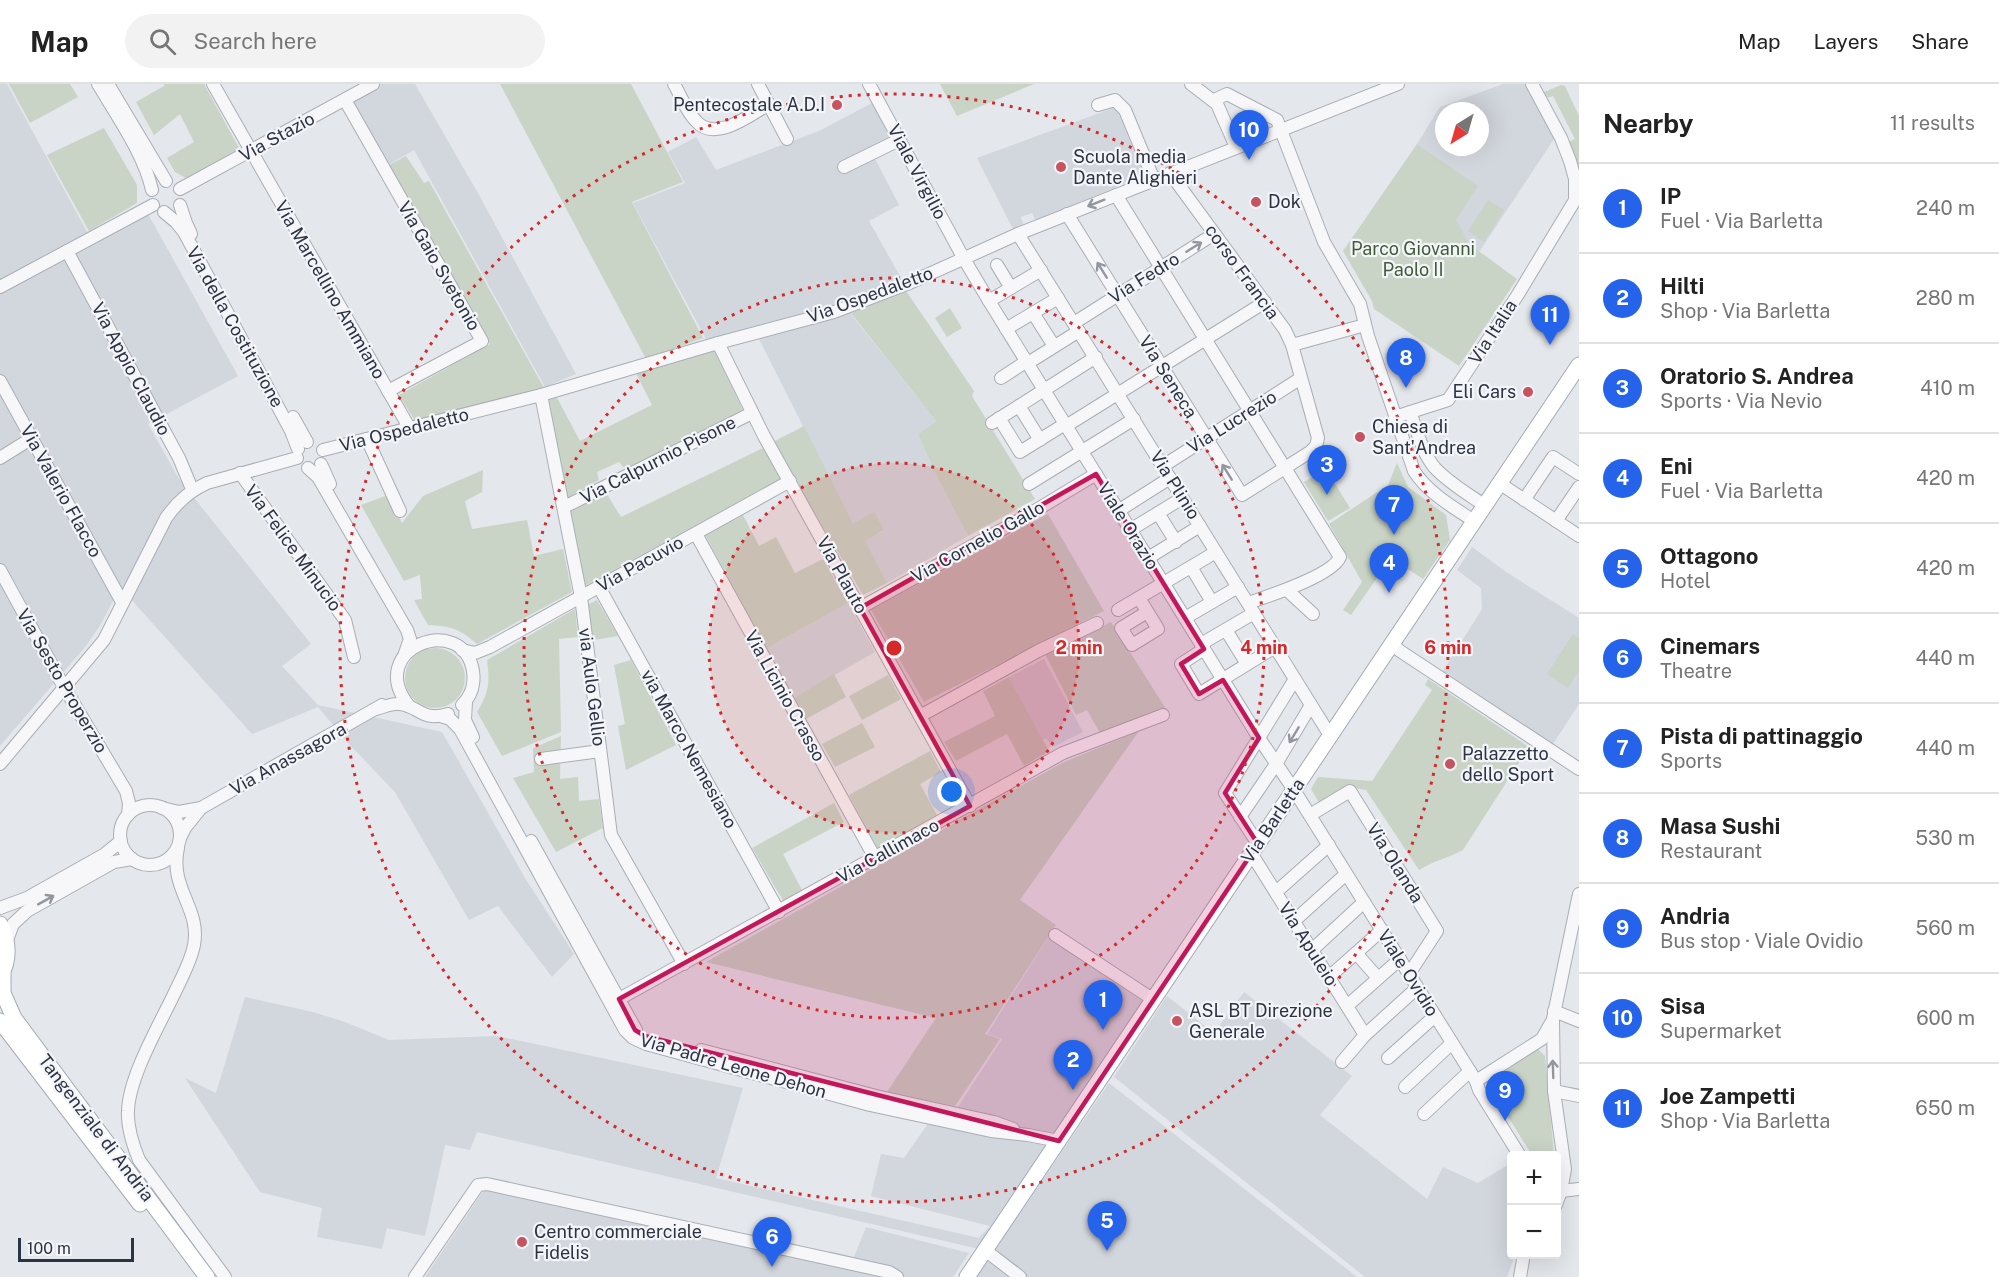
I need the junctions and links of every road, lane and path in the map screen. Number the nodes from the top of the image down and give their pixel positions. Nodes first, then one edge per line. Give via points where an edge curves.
1 (98, 84) edge
2 (108, 84) edge
3 (213, 84) edge
4 (373, 84) edge
5 (674, 84) edge
6 (758, 84) edge
7 (869, 84) edge
8 (1191, 84) edge
9 (1398, 84) edge
10 (1532, 84) edge
11 (345, 100) junction
12 (1214, 100) junction
13 (769, 104) junction
14 (1098, 105) dead end
15 (1282, 131) junction
16 (787, 139) dead end
17 (899, 140) junction
18 (1236, 147) junction
19 (250, 151) junction
20 (844, 167) dead end
21 (1170, 173) junction
22 (1154, 180) junction
23 (166, 181) junction
24 (180, 189) junction
25 (152, 190) junction
26 (1116, 195) junction
27 (180, 205) junction
28 (158, 208) junction
29 (1067, 214) junction
30 (1018, 234) junction
31 (1214, 234) junction
32 (67, 251) junction
33 (964, 259) junction
34 (997, 265) dead end
35 (1160, 268) junction
36 (1041, 270) junction
37 (0, 287) edge
38 (1011, 288) junction
39 (1118, 295) junction
40 (1058, 297) junction
41 (989, 301) junction
42 (1265, 302) junction
43 (1033, 313) junction
44 (1365, 325) junction
45 (1076, 327) junction
46 (1006, 328) junction
47 (1205, 339) junction
48 (718, 343) junction
49 (1292, 345) junction
50 (1054, 346) junction
51 (1096, 357) junction
52 (1027, 362) junction
53 (1579, 365) edge
54 (1162, 366) junction
55 (1001, 378) dead end
56 (1301, 378) junction
57 (0, 381) edge
58 (1045, 390) junction
59 (388, 391) junction
60 (1118, 394) junction
61 (541, 395) junction
62 (1019, 406) junction
63 (1250, 411) junction
64 (1410, 412) junction
65 (752, 413) junction
66 (1395, 417) junction
67 (1134, 419) junction
68 (1066, 425) junction
69 (410, 429) junction
70 (32, 438) junction
71 (1206, 438) junction
72 (367, 439) junction
73 (1040, 440) junction
74 (301, 450) junction
75 (323, 450) junction
76 (1082, 451) junction
77 (0, 458) edge
78 (321, 464) junction
79 (1163, 466) junction
80 (1285, 467) junction
81 (308, 468) junction
82 (240, 473) junction
83 (1096, 474) junction
84 (1579, 474) edge
85 (1170, 478) junction
86 (789, 481) junction
87 (1499, 483) junction
88 (1029, 484) dead end
89 (1579, 487) edge
90 (192, 489) junction
91 (1524, 500) junction
92 (1176, 502) dead end
93 (1484, 505) junction
94 (564, 507) junction
95 (400, 511) dead end
96 (1119, 511) junction
97 (1158, 513) junction
98 (1474, 521) junction
99 (1556, 521) junction
100 (1200, 526) junction
101 (1130, 530) junction
102 (696, 534) junction
103 (1579, 536) edge
104 (1176, 542) junction
105 (1216, 552) junction
106 (1148, 558) junction
107 (1191, 567) junction
108 (0, 570) edge
109 (1163, 583) junction
110 (1238, 586) junction
111 (599, 587) junction
112 (1287, 590) junction
113 (581, 597) junction
114 (1139, 598) junction
115 (122, 602) junction
116 (1212, 602) junction
117 (860, 608) junction
118 (1251, 608) junction
119 (1118, 610) dead end
120 (1147, 612) dead end
121 (1313, 614) dead end
122 (1185, 618) junction
123 (1097, 622) dead end
124 (1226, 630) junction
125 (433, 640) junction
126 (1391, 643) junction
127 (490, 647) junction
128 (1203, 647) junction
129 (1275, 647) junction
130 (462, 650) junction
131 (354, 657) dead end
132 (401, 662) junction
133 (1247, 664) junction
134 (1295, 679) junction
135 (474, 680) junction
136 (1223, 680) junction
137 (398, 686) junction
138 (64, 687) junction
139 (466, 701) junction
140 (1311, 705) junction
141 (409, 706) junction
142 (376, 709) junction
143 (1162, 715) dead end
144 (441, 716) junction
145 (920, 716) junction
146 (1331, 737) junction
147 (1259, 738) junction
148 (600, 751) junction
149 (541, 759) dead end
150 (0, 764) edge
151 (1276, 764) junction
152 (1579, 769) edge
153 (1294, 790) junction
154 (126, 791) junction
155 (144, 806) junction
156 (970, 806) junction
157 (162, 808) junction
158 (201, 808) junction
159 (128, 815) junction
160 (1310, 815) junction
161 (1240, 817) junction
162 (121, 841) junction
163 (179, 843) junction
164 (1329, 845) junction
165 (1255, 849) junction
166 (875, 858) junction
167 (132, 859) junction
168 (148, 865) junction
169 (1346, 874) junction
170 (180, 889) junction
171 (1276, 892) junction
172 (1579, 894) edge
173 (1364, 902) junction
174 (0, 908) edge
175 (779, 912) junction
176 (1294, 921) junction
177 (0, 924) edge
178 (1382, 930) junction
179 (1055, 935) dead end
180 (7, 940) junction
181 (1312, 950) junction
182 (1356, 953) junction
183 (1400, 959) junction
184 (684, 964) junction
185 (2, 974) edge
186 (1409, 974) junction
187 (1329, 977) junction
188 (1378, 978) junction
189 (1418, 988) junction
190 (619, 999) junction
191 (1154, 1000) junction
192 (1347, 1006) junction
193 (1553, 1015) junction
194 (1435, 1016) junction
195 (0, 1021) edge
196 (1579, 1021) edge
197 (1365, 1035) junction
198 (1452, 1043) junction
199 (1388, 1058) dead end
200 (1342, 1062) dead end
201 (1473, 1076) junction
202 (1405, 1087) dead end
203 (1554, 1091) junction
204 (1579, 1096) edge
205 (1424, 1114) dead end
206 (1028, 1135) junction
207 (1059, 1141) junction
208 (1517, 1151) edge
209 (1559, 1151) edge
210 (1579, 1190) edge
211 (1561, 1191) edge
212 (985, 1250) junction
213 (1524, 1259) edge
214 (1530, 1259) edge
215 (1522, 1275) edge
216 (195, 1277) edge
217 (207, 1277) edge
218 (225, 1277) edge
219 (415, 1277) edge
220 (897, 1277) edge
221 (967, 1277) edge
222 (1020, 1277) edge

1 - 25 street via 140,157
2 - 23 street
3 - 19 street, Via Marcellino Ammiano
4 - 11 street, Via Stazio
5 - 13 street via 696,122 705,128 730,126
6 - 13 street
7 - 17 street, Viale Virgilio
8 - 12 street
9 - 15 street, Via Ospedaletto
10 - 64 street, Via Italia via 1570,161 1575,200 1448,400
11 - 19 street, Via Stazio
11 - 59 street, Via Gaio Svetonio via 482,340
12 - 15 street via 1227,94 1276,118
12 - 18 street
13 - 16 street
14 - 22 street via 1115,100 1125,110
15 - 18 street, Via Ospedaletto
15 - 44 street via 1324,242 1360,304
17 - 20 street
17 - 33 street, Viale Virgilio
18 - 21 street, Via Ospedaletto
19 - 24 street, Via Stazio
19 - 59 street, Via Marcellino Ammiano
21 - 22 street, Via Ospedaletto
21 - 31 street, corso Francia
22 - 26 street, Via Ospedaletto
23 - 24 street
23 - 25 street
24 - 27 street, Via della Costituzione
25 - 28 street via 151,200
26 -> 29 street, Via Ospedaletto
26 - 35 street
27 - 28 street via 173,211
27 - 74 street, Via della Costituzione via 186,224
28 - 32 street
28 - 74 street, Via della Costituzione via 184,232
29 - 30 street, Via Ospedaletto
39 -> 29 street, Via Seneca
30 - 33 street, Via Ospedaletto
30 - 36 street, Via Plinio
35 -> 31 street, Via Fedro
31 - 42 street, corso Francia
32 - 37 street
32 - 90 street, Via Appio Claudio
33 - 41 street, Viale Orazio
33 - 48 street, Via Ospedaletto via 834,312
34 - 38 street
35 - 39 street, Via Fedro
35 - 47 street
36 - 38 street
36 - 40 street, Via Plinio
38 - 41 street
39 - 45 street, Via Fedro
39 - 54 street, Via Seneca
40 - 43 street
40 - 45 street, Via Plinio
41 - 46 street, Viale Orazio
42 - 47 street
42 - 49 street, corso Francia
43 - 46 street
43 - 50 street
44 - 49 street
44 - 66 street
45 - 50 street, Via Fedro
45 - 51 street, Via Plinio
46 - 52 street, Viale Orazio
47 - 54 street
47 - 63 street
48 - 61 street, Via Ospedaletto
48 - 65 street, Via Plauto
49 - 56 street, corso Francia
50 - 52 street, Via Fedro
51 - 58 street
51 - 60 street, Via Plinio
52 - 55 street, Via Fedro
52 - 58 street, Viale Orazio
53 - 87 main road, Via Barletta
54 - 60 street
54 - 71 street, Via Seneca
56 - 63 street, Via Lucrezio
56 - 80 street, corso Francia via 1318,438 1310,452
57 - 70 street, Via Valerio Flacco
58 - 62 street
58 - 68 street, Viale Orazio
59 - 69 street, Via Marcellino Ammiano
60 - 67 street, Via Plinio
60 - 68 street
61 - 69 street, Via Ospedaletto
61 - 94 street, via Aulo Gellio
62 - 73 street
62 - 73 street via 996,420 1020,452
63 - 71 street, Via Lucrezio
63 - 80 street
64 - 66 street, Via Italia
64 - 93 street via 1435,467
65 - 86 street, Via Plauto
65 - 94 street, Via Calpurnio Pisone
66 - 98 street via 1419,479
67 - 76 street
67 - 79 street, Via Plinio
68 - 73 street
68 - 76 street, Viale Orazio
69 - 72 street, Via Ospedaletto
70 - 77 street
70 - 115 street, Via Valerio Flacco
71 - 79 street, Via Lucrezio
80 -> 71 street, Via Seneca via 1242,495
72 - 75 street, Via Ospedaletto
72 - 95 street
74 - 75 street via 317,443
74 - 81 street, Via della Costituzione via 300,464
74 - 82 street
75 - 78 street
76 - 83 street, Viale Orazio
76 - 88 street
78 - 81 street
78 - 125 street via 412,625 422,636
79 - 85 street, Via Plinio
80 - 112 street via 1340,556
81 - 132 street, Via della Costituzione via 318,477 407,630 410,639
82 - 90 street
82 - 131 street, Via Felice Minucio via 345,620
83 - 96 street, Viale Orazio
83 - 117 street, Via Cornelio Gallo
84 - 91 street via 1553,457
85 - 96 street
85 - 100 street, Via Plinio
86 - 102 street, Via Pacuvio
86 - 117 street, Via Plauto
87 - 91 street
87 - 93 main road, Via Barletta
89 - 99 street
90 - 115 street via 166,518
91 - 99 street
92 - 97 street
93 - 98 main road, Via Barletta
94 - 113 street, via Aulo Gellio
96 - 101 street, Viale Orazio
97 - 101 street
97 - 104 street
98 - 126 main road, Via Barletta
99 - 103 street
100 - 104 street
100 - 105 street, Via Plinio
101 - 106 street, Viale Orazio
102 - 111 street, Via Pacuvio
102 - 166 street, Via Licinio Crasso
104 - 106 street
105 - 107 street
105 - 110 street, Via Plinio
106 - 109 street, Viale Orazio
107 - 109 street
107 - 116 street
108 - 138 street, Via Sesto Properzio
109 - 114 street
109 - 122 street, Viale Orazio
110 - 116 street
110 - 118 street, Via Plinio
111 - 113 street, Via Pacuvio
111 - 175 street, via Marco Nemesiano
112 - 118 street
112 - 121 street
113 - 127 street, Via Pacuvio
113 - 148 street, via Aulo Gellio
114 - 119 street
114 - 120 street
115 - 138 street via 104,640
116 - 122 street
117 - 145 street, Via Plauto
118 - 124 street
118 - 129 street, Via Plinio
122 - 128 street, Viale Orazio
123 - 145 street
124 - 128 street
124 - 133 street
125 - 130 street
125 - 132 street via 415,646
126 - 146 main road, Via Barletta
126 - 152 street
127 - 130 street, Via Pacuvio via 475,653
127 - 135 street, Via Pacuvio via 476,661
128 - 136 street, Viale Orazio
128 - 136 street via 1181,664 1199,694
129 - 133 street
129 - 134 street, Via Plinio
130 - 135 street via 473,669
132 - 137 street, Via della Costituzione
133 - 136 street
134 - 140 street, Via Plinio
134 - 147 street
135 - 139 street
136 - 147 street, Viale Orazio
137 - 141 street
137 - 142 street, Via Anassagora
138 - 150 street
138 - 154 street, Via Sesto Properzio
139 - 144 street
139 - 190 street, Via Padre Leone Dehon via 466,725
140 - 146 street, Via Plinio
140 -> 151 street
141 - 142 street, Via Anassagora via 393,704
141 - 144 street via 419,713
142 - 158 street, Via Anassagora
143 - 156 street, Via Callimaco via 1063,753
144 - 206 street, Via Padre Leone Dehon via 460,729 625,1030 633,1038 870,1105
145 - 156 street, Via Plauto
146 - 153 main road, Via Barletta
147 - 151 street, Viale Orazio
147 - 161 street, Via Apuleio via 1225,793
148 - 149 street
148 - 184 street, via Aulo Gellio via 611,835
151 - 153 street, Viale Orazio
151 - 161 street
153 - 160 street, Viale Ovidio
153 - 165 main road, Via Barletta
154 - 155 street, Via Sesto Properzio
154 - 159 street, Via Sesto Properzio
155 - 157 street
155 - 159 street
156 - 166 street, Via Callimaco
157 - 158 street, Via Anassagora via 178,812
157 - 163 street via 176,820
158 - 163 street, Via Anassagora
159 - 162 street
160 - 164 street, Viale Ovidio
160 - 186 street, Via Olanda via 1350,791 1437,931
161 - 165 street, Via Apuleio
162 - 167 street
162 - 174 street via 90,864
163 - 168 street via 173,856
163 - 170 street via 175,864
164 - 169 street, Viale Ovidio
164 - 171 street
165 - 171 street, Via Apuleio
165 - 191 main road, Via Barletta
166 - 175 street, Via Callimaco
167 - 168 street
180 -> 167 street via 13,924 27,910 114,862
168 - 170 street via 163,872
169 - 173 street, Viale Ovidio
169 - 176 street
170 - 218 street via 195,926 194,946 133,1083 127,1113 139,1160
171 - 176 street, Via Apuleio
172 - 193 street
173 - 178 street, Viale Ovidio
173 - 181 street
175 - 184 street, Via Callimaco
176 - 181 street, Via Apuleio
177 - 180 main road
178 - 182 street
178 - 183 street, Viale Ovidio
179 - 191 street
180 - 185 main road, Tangenziale di Andria
181 - 187 street, Via Apuleio
182 - 187 street
182 - 188 street
183 - 186 street, Viale Ovidio
183 - 188 street
184 - 190 street, Via Callimaco
185 - 217 main road, Tangenziale di Andria via 3,993 14,1018
186 - 189 street, Viale Ovidio
187 - 192 street, Via Apuleio
188 - 192 street
189 - 194 street, Viale Ovidio
189 - 197 street
190 - 206 street, Via Padre Leone Dehon via 635,1029 645,1036 994,1122
191 - 207 main road, Via Barletta
192 - 197 street, Via Apuleio
193 - 196 street
193 - 201 street via 1542,1039
203 -> 193 street
194 - 198 street, Viale Ovidio
194 - 199 street
195 - 216 main road, Tangenziale di Andria
197 - 200 street
198 - 201 street, Viale Ovidio
198 - 202 street
201 - 205 street
201 - 208 street, Viale Ovidio
203 - 204 street
203 - 209 street
206 - 207 street, Via Padre Leone Dehon
207 - 212 main road, Via Barletta
210 - 211 street
212 - 221 main road, Via Barletta
212 - 222 street
213 - 215 street
214 - 215 street
219 - 220 street via 478,1185 487,1184 889,1272

